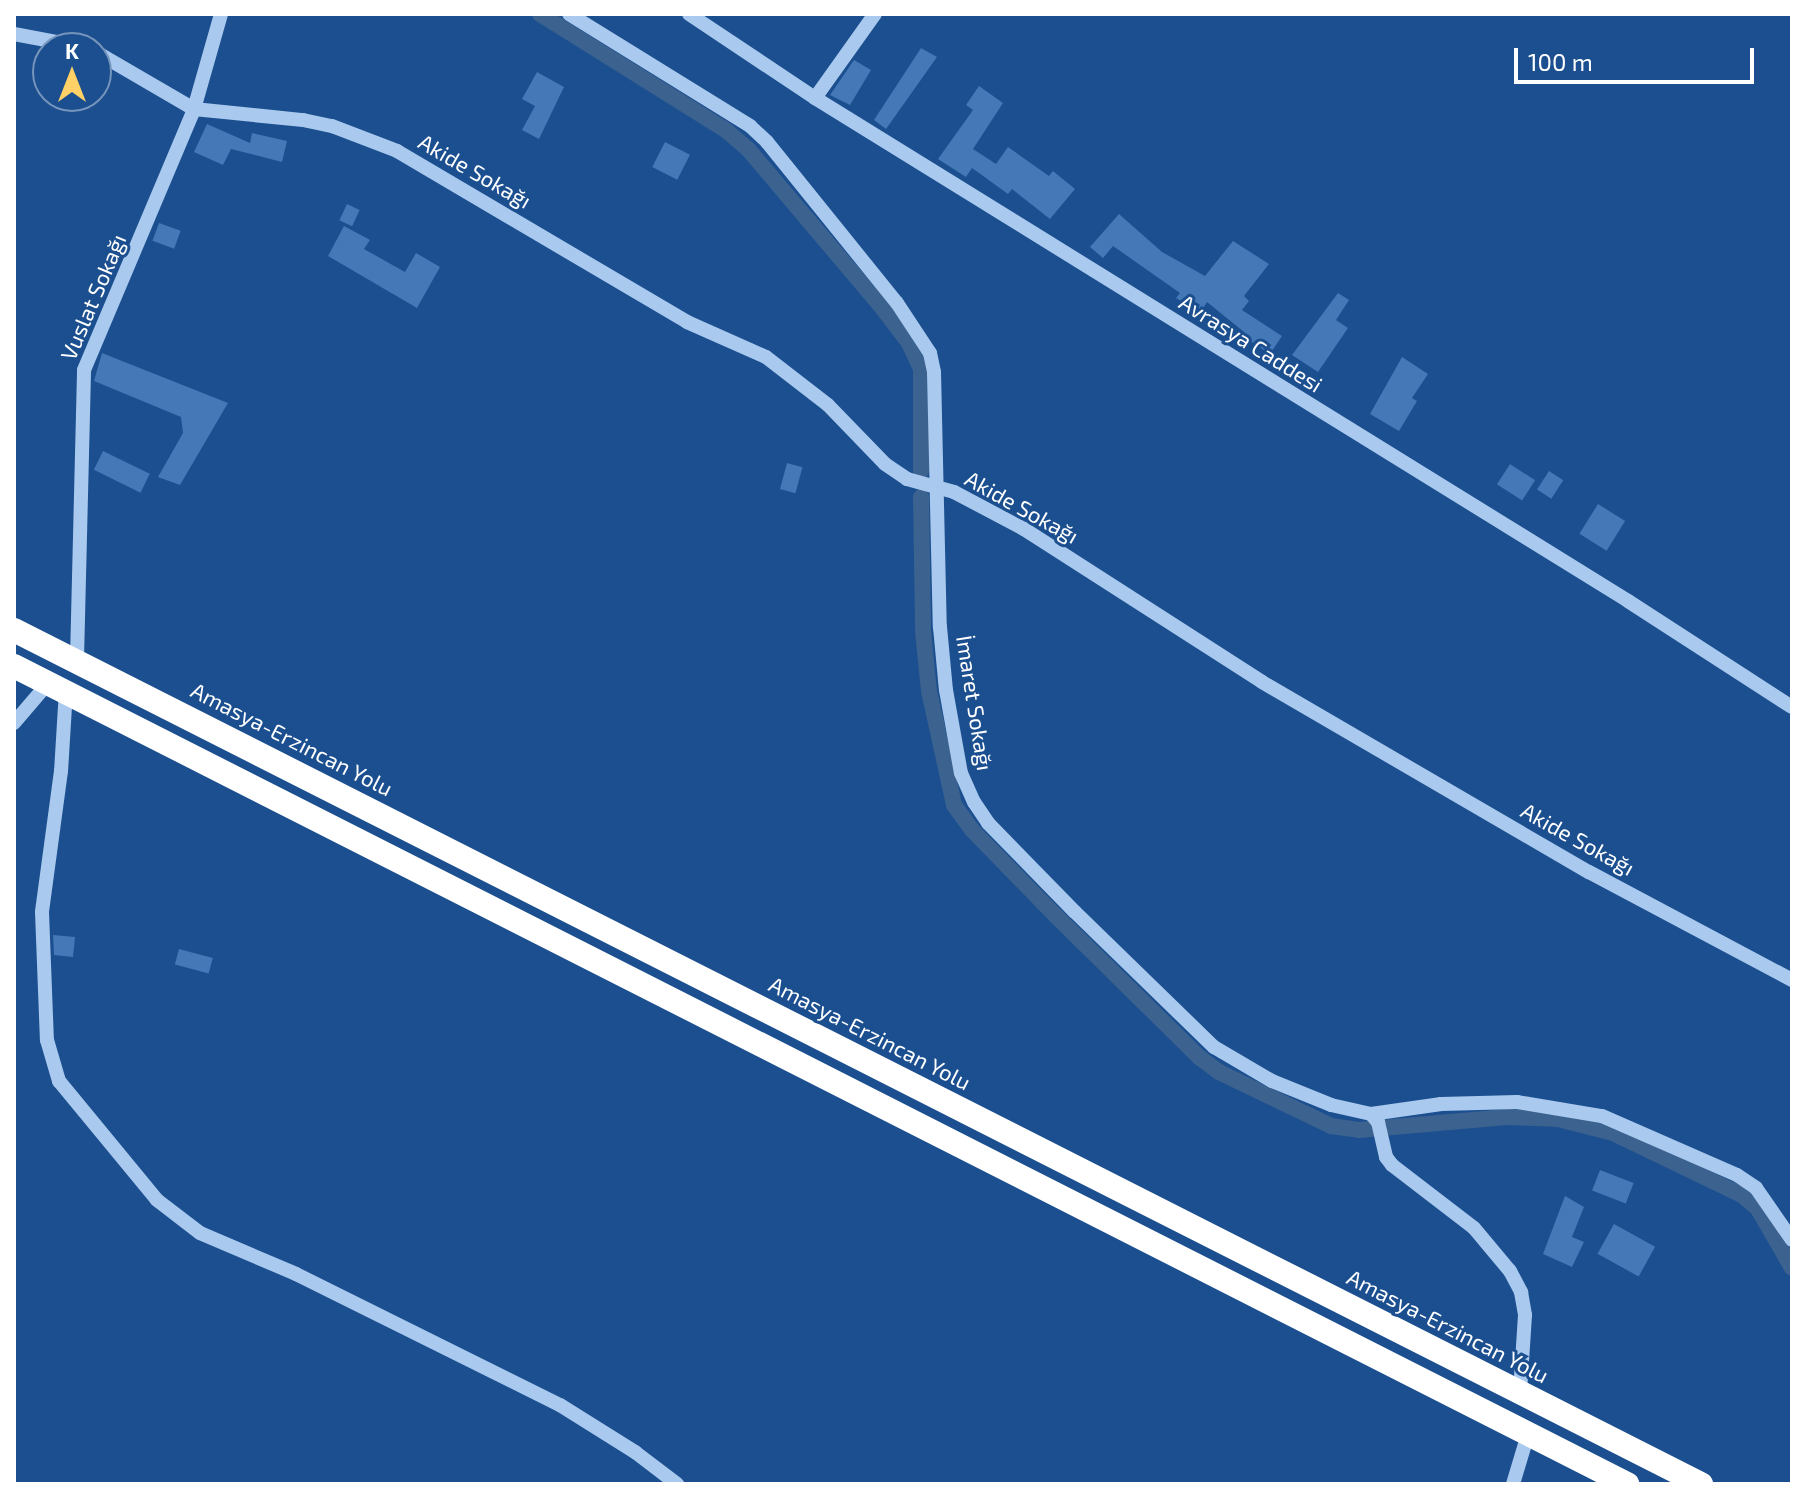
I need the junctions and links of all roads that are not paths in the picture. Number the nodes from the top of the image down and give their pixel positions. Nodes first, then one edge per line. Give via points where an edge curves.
1 (221, 14) edge
2 (569, 14) edge
3 (689, 14) edge
4 (875, 14) edge
5 (112, 61) edge
6 (815, 98) junction
7 (194, 109) junction
8 (938, 487) junction
9 (14, 630) edge
10 (77, 659) junction
11 (14, 666) edge
12 (58, 686) junction
13 (1792, 707) edge
14 (14, 723) edge
15 (1792, 980) edge
16 (1374, 1118) junction
17 (1792, 1240) edge
18 (1520, 1392) junction
19 (1528, 1434) junction
20 (677, 1484) edge
21 (1513, 1484) edge
22 (1627, 1484) edge
23 (1701, 1484) edge

1 - 7 street, Vuslat Sokağı
2 - 8 street, İmaret Sokağı via 750,126 897,303 930,353
3 - 6 street, Avrasya Caddesi
4 - 6 street
5 - 7 street, Akide Sokağı
6 - 13 street, Avrasya Caddesi
7 - 8 street, Akide Sokağı via 303,120 397,151 687,322 766,357 828,405 885,464 907,479
7 - 10 street, Vuslat Sokağı via 84,370
8 - 15 street, Akide Sokağı via 1024,529 1262,682 1562,856
8 - 16 street, İmaret Sokağı via 946,690 961,773 988,823 1214,1047 1304,1095
9 - 10 highway, Amasya-Erzincan Yolu
10 - 18 highway, Amasya-Erzincan Yolu
11 - 12 highway
12 - 14 street
12 - 19 highway
12 - 20 street via 59,795 42,912 47,1040 59,1081 157,1200 200,1233 296,1274 560,1405
16 - 17 street via 1441,1104 1517,1102 1602,1116 1737,1175 1756,1188
16 - 18 street via 1392,1165 1474,1228 1510,1271 1525,1315
18 - 23 highway, Amasya-Erzincan Yolu
19 - 21 street
19 - 22 highway

